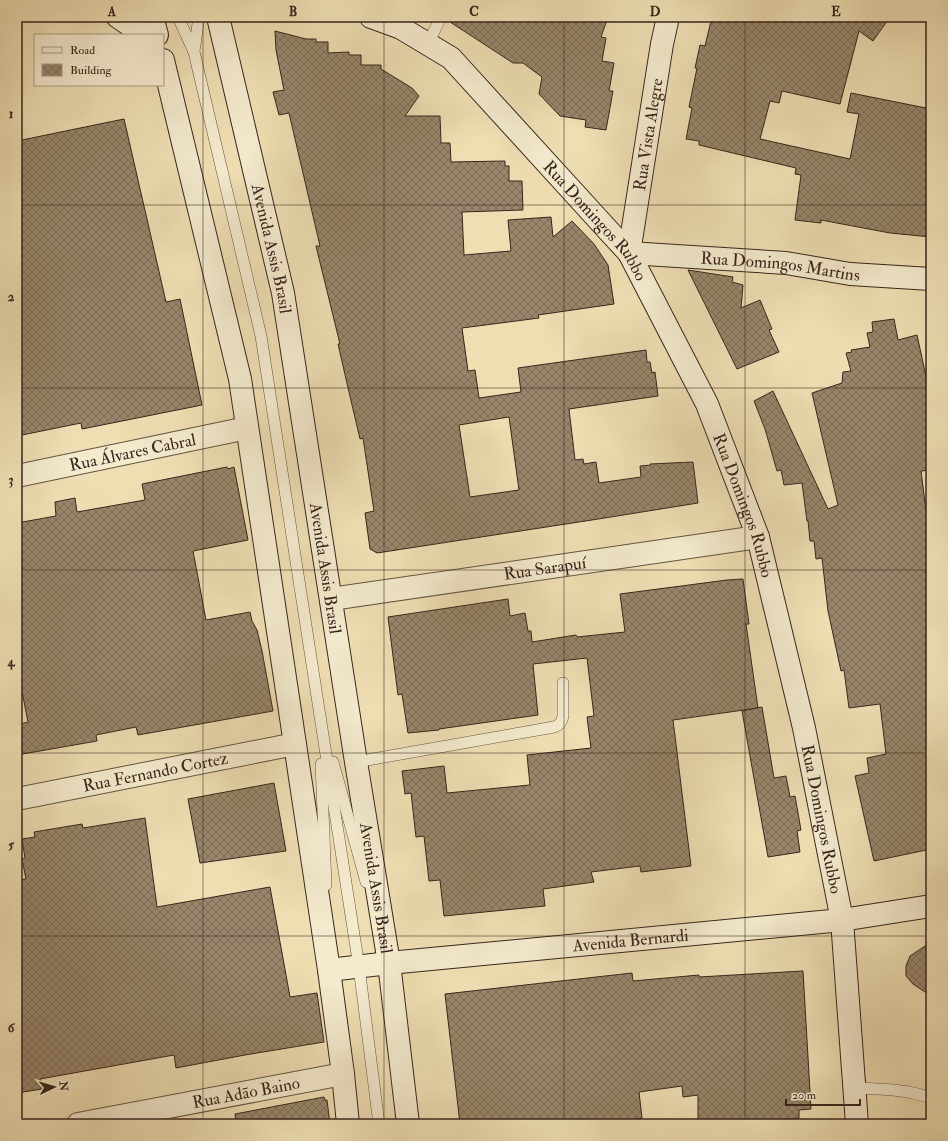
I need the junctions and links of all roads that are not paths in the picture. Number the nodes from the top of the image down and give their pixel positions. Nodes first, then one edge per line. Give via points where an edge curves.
1 (118, 17) edge
2 (152, 17) edge
3 (172, 17) edge
4 (178, 17) edge
5 (192, 17) edge
6 (199, 17) edge
7 (218, 17) edge
8 (371, 17) edge
9 (441, 17) edge
10 (668, 17) edge
11 (143, 34) edge
12 (157, 34) edge
13 (428, 44) junction
14 (194, 52) junction
15 (164, 64) edge
16 (629, 252) junction
17 (931, 279) edge
18 (247, 428) junction
19 (17, 476) edge
20 (758, 537) junction
21 (331, 599) junction
22 (563, 683) dead end
23 (319, 711) junction
24 (295, 744) junction
25 (356, 762) junction
26 (17, 799) edge
27 (931, 906) edge
28 (842, 920) junction
29 (388, 963) junction
30 (359, 966) junction
31 (329, 970) junction
32 (343, 1074) junction
33 (854, 1088) junction
34 (931, 1098) edge
35 (78, 1124) edge
36 (348, 1124) edge
37 (379, 1124) edge
38 (408, 1124) edge
39 (857, 1124) edge

1 - 11 street
2 - 12 street
3 - 14 lane
4 - 14 lane
5 - 14 lane
6 - 14 lane
7 - 21 street, Avenida Assis Brasil via 283,293
8 - 13 street, Rua Domingos Rubbo via 401,28
9 - 13 lane
10 - 16 street, Rua Vista Alegre
13 - 16 street, Rua Domingos Rubbo via 451,58
14 - 23 lane via 261,336
15 - 18 street via 240,380
16 - 17 street, Rua Domingos Martins via 786,263 850,274
16 - 20 street, Rua Domingos Rubbo via 707,404
18 - 19 street, Rua Álvares Cabral
18 - 24 street
20 - 21 street, Rua Sarapuí
20 - 28 street, Rua Domingos Rubbo via 804,728
21 - 25 street, Avenida Assis Brasil
22 - 25 lane via 562,721 554,728
23 - 29 lane
23 - 30 lane
23 - 31 lane
24 - 26 street, Rua Fernando Cortez
24 - 31 street
25 - 29 street, Avenida Assis Brasil
27 - 28 street, Avenida Bernardi
28 - 29 street, Avenida Bernardi
28 - 33 street, Rua Domingos Rubbo
29 - 30 street, Avenida Bernardi
29 - 38 street, Avenida Assis Brasil
30 - 31 street, Avenida Bernardi
30 - 37 lane
31 - 32 street
32 - 35 street, Rua Adão Baino
32 - 36 street
33 - 34 lane via 891,1090
33 - 39 street, Rua Domingos Rubbo

